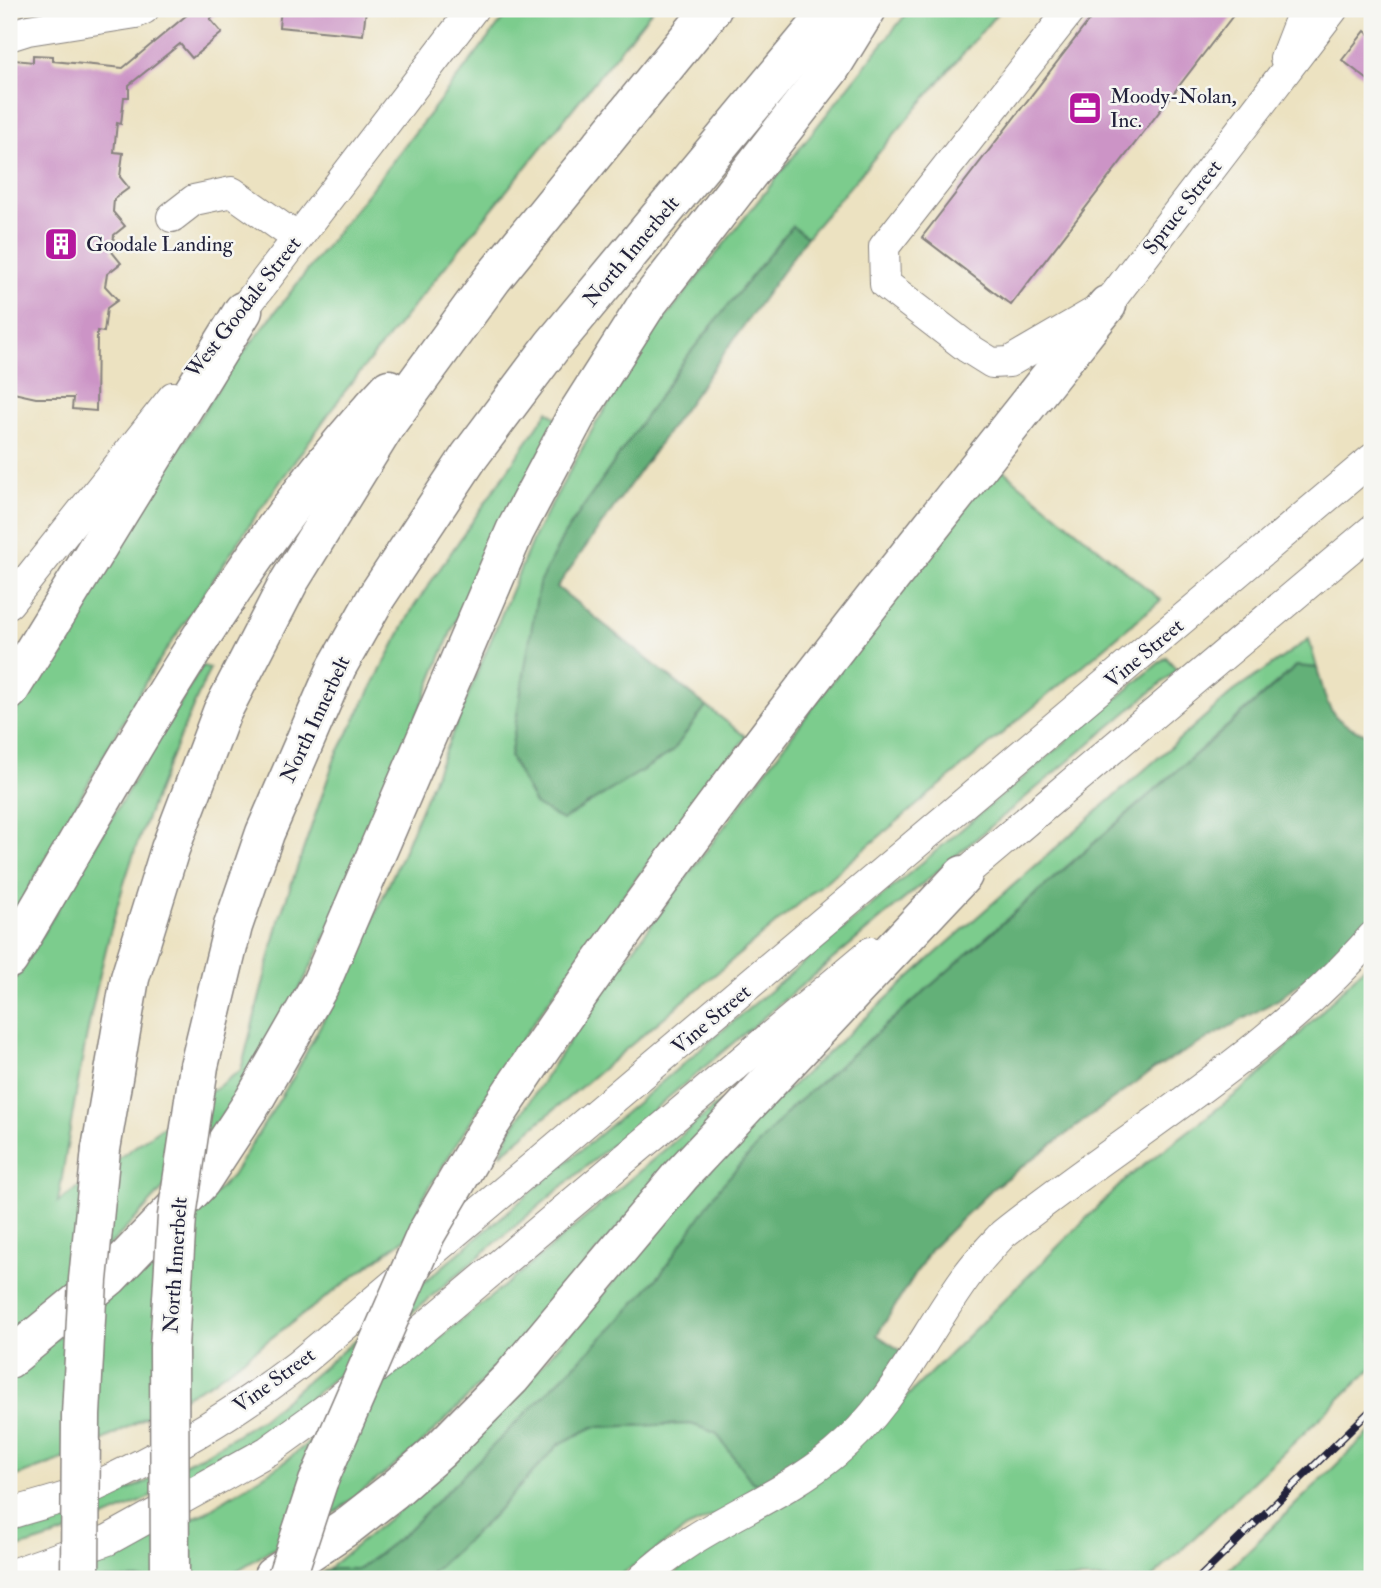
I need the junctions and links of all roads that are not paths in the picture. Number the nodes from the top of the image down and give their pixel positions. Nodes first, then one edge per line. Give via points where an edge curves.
1 (144, 9) edge
2 (473, 9) edge
3 (712, 9) edge
4 (832, 9) edge
5 (867, 9) edge
6 (1071, 9) edge
7 (1304, 9) edge
8 (1333, 9) edge
9 (9, 36) edge
10 (1274, 88) junction
11 (172, 217) dead end
12 (297, 238) junction
13 (493, 278) junction
14 (1107, 305) junction
15 (243, 311) junction
16 (1372, 459) edge
17 (1372, 530) edge
18 (9, 603) edge
19 (9, 691) edge
20 (963, 875) junction
21 (1372, 937) edge
22 (9, 959) edge
23 (9, 1359) edge
24 (9, 1514) edge
25 (9, 1575) edge
26 (80, 1579) edge
27 (170, 1579) edge
28 (268, 1579) edge
29 (286, 1579) edge
30 (642, 1579) edge

1 - 9 street
2 - 12 street, West Goodale Street
3 - 13 highway
4 - 27 highway, North Innerbelt, bridge via 553,345 469,457 377,596 337,667 265,833 233,926 199,1066 177,1216 169,1348
5 - 23 highway via 830,69 647,304 577,414 515,531 321,983 254,1100 201,1181 109,1277
6 - 14 street via 884,247 885,284 992,363 1009,362
7 - 10 street
8 - 10 street, Spruce Street
10 - 14 street, Spruce Street
11 - 12 street via 194,200 232,192
12 - 15 street, West Goodale Street
13 - 22 highway via 335,447 241,575
13 - 26 highway, bridge via 386,425 289,582 222,712 170,849 130,978 101,1149 81,1415
14 - 29 highway, bridge via 701,823 491,1123 426,1234 318,1482
15 - 18 street, West Goodale Street
15 - 19 highway
16 - 24 street, Vine Street via 298,1365 259,1395 154,1457 94,1487
17 - 20 street
20 - 25 street via 337,1401 268,1451 108,1540
20 - 28 highway via 681,1175 581,1297 475,1415 394,1490
21 - 30 street via 1275,1032 1003,1234 968,1274 894,1390 835,1454 781,1492 690,1541

